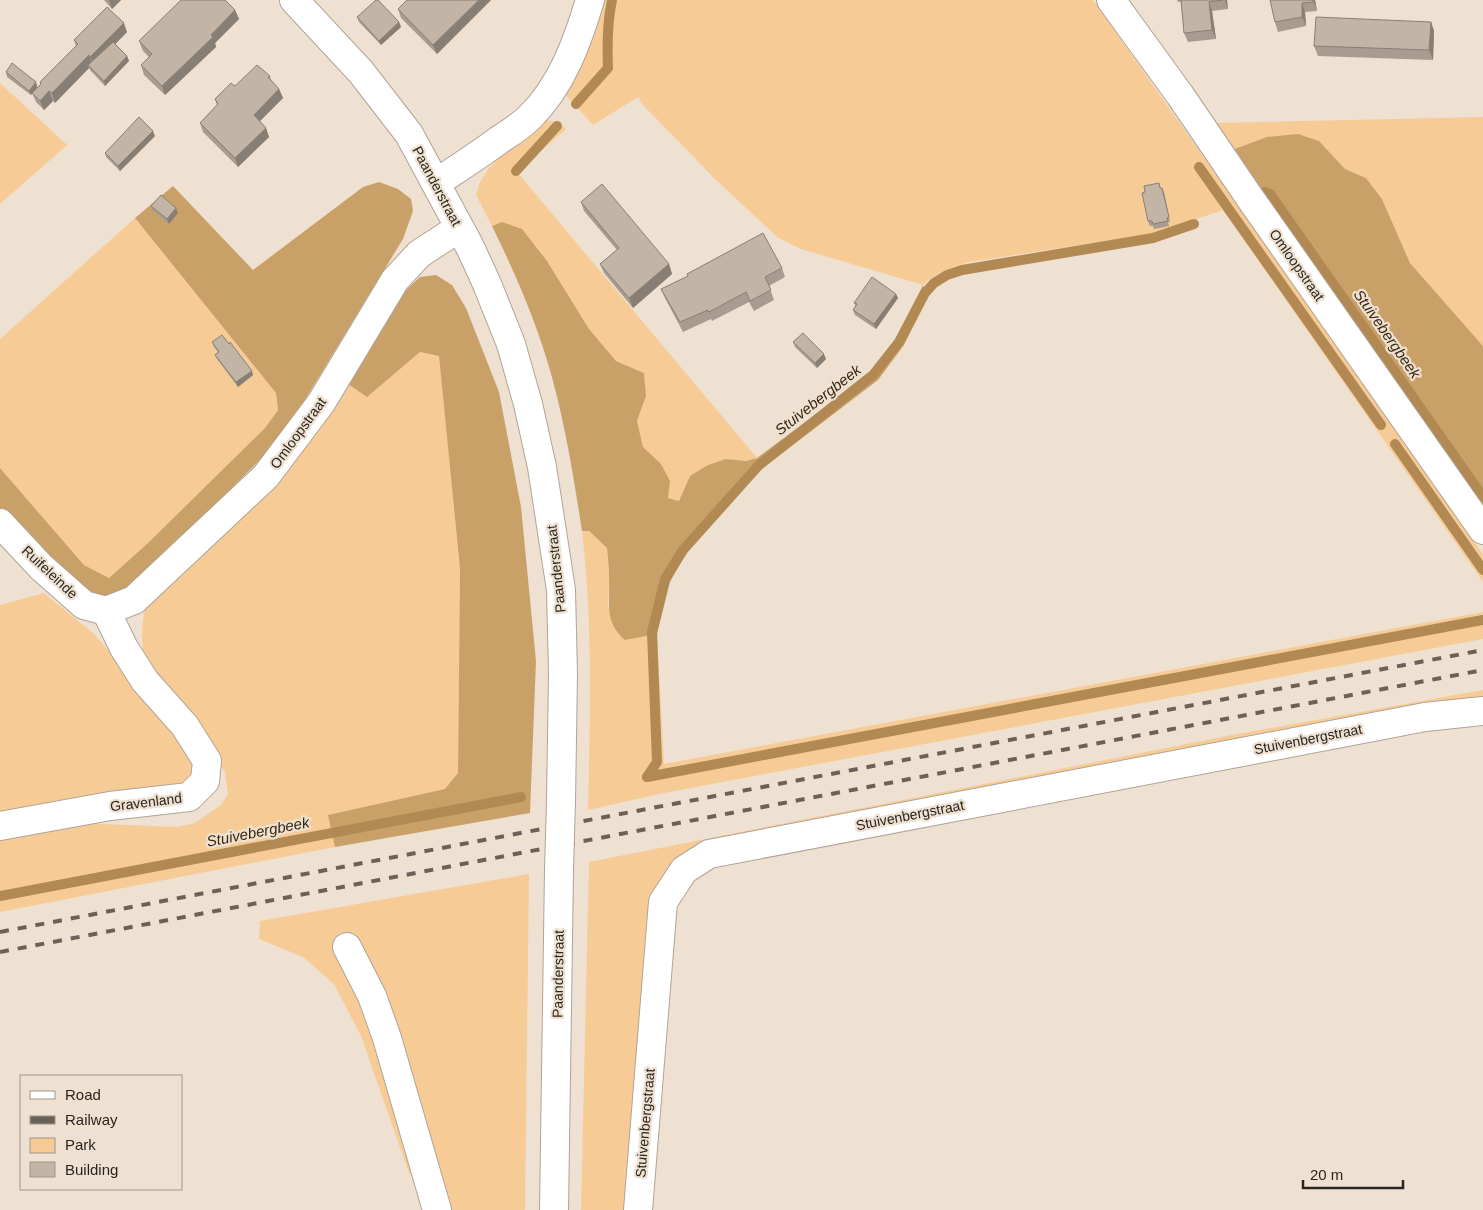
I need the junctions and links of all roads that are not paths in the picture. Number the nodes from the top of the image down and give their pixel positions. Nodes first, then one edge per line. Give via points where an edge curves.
1 (294, 0) edge
2 (590, 0) edge
3 (1111, 0) edge
4 (436, 183) junction
5 (460, 228) junction
6 (0, 523) edge
7 (1483, 530) edge
8 (106, 611) junction
9 (1483, 712) edge
10 (0, 826) edge
11 (347, 947) dead end
12 (438, 1210) edge
13 (554, 1210) edge
14 (638, 1210) edge

1 - 4 street, Paanderstraat via 362,72 408,134
2 - 4 street via 566,65 542,104 511,132
3 - 7 street, Omloopstraat
4 - 5 street, Paanderstraat
5 - 8 street, Omloopstraat via 419,254 394,280 321,403 266,476 134,600
5 - 13 street, Paanderstraat, bridge via 511,344 528,404 542,466 561,590 563,674
6 - 8 street, Ruifeleinde via 41,567 84,604
8 - 10 street, Gravenland via 145,681 185,726 207,761 205,781 189,797 110,806
9 - 14 street, Stuivenbergstraat via 1425,717 709,854 684,870 664,902
11 - 12 street via 372,996 387,1038

